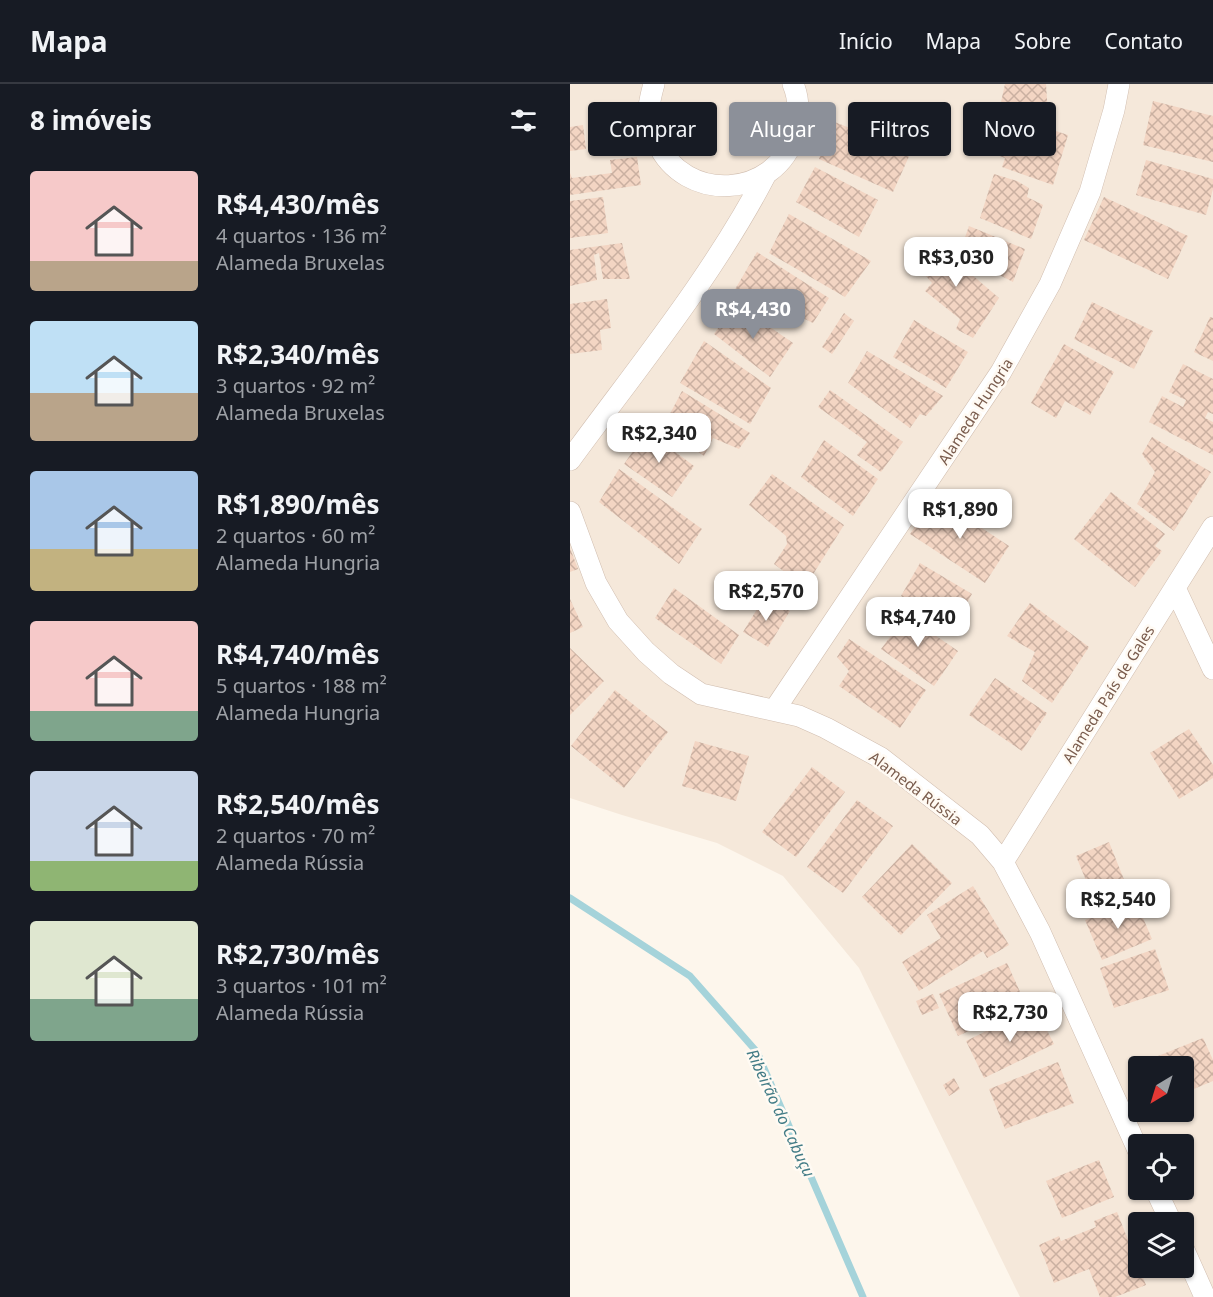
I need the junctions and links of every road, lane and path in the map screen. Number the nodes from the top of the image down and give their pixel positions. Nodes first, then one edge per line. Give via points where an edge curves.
1 (654, 84) edge
2 (793, 84) edge
3 (810, 84) edge
4 (1119, 84) edge
5 (797, 102) edge
6 (800, 102) edge
7 (784, 156) edge
8 (766, 174) junction
9 (570, 460) edge
10 (570, 512) edge
11 (1213, 527) edge
12 (1175, 588) junction
13 (1213, 669) edge
14 (775, 709) junction
15 (1003, 862) junction
16 (1131, 1134) edge
17 (1194, 1272) edge
18 (1205, 1297) edge

1 - 8 street via 649,107 651,131 661,152 677,170 698,182 721,186 745,184
2 - 5 street
3 - 6 street
4 - 14 street, Alameda Hungria via 1090,192 1050,284 1001,372
7 - 8 street
8 - 9 street via 711,268
10 - 14 street, Alameda Rússia via 596,584 618,621 646,652 701,694
11 - 12 street, Alameda País de Gales
12 - 13 street
12 - 15 street, Alameda País de Gales
14 - 15 street, Alameda Rússia via 826,728 881,758 980,835
15 - 16 street, Alameda Rússia via 1040,932
17 - 18 street

